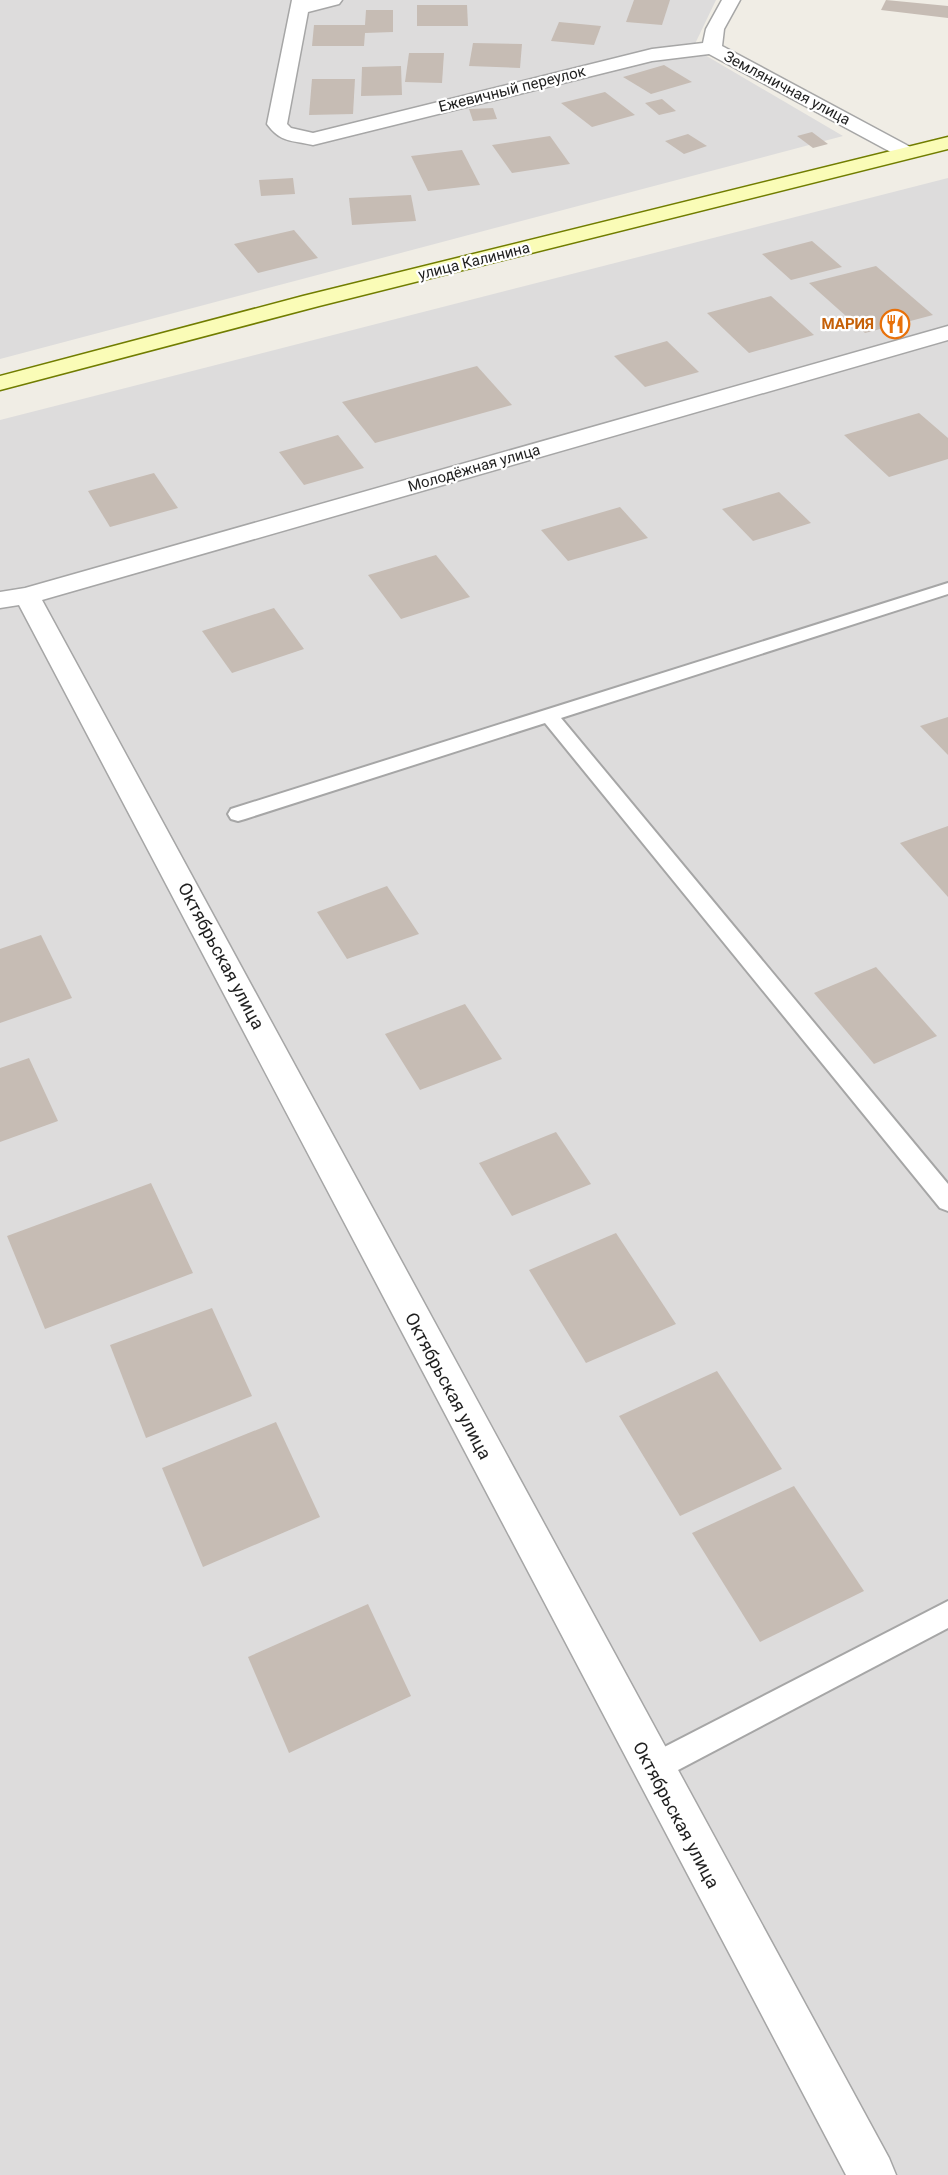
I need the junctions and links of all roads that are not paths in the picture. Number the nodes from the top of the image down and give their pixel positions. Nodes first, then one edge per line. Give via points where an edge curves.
1 (333, 0) edge
2 (731, 0) edge
3 (301, 4) edge
4 (712, 48) junction
5 (948, 143) edge
6 (907, 153) junction
7 (948, 333) edge
8 (0, 383) edge
9 (948, 588) edge
10 (13, 598) edge
11 (549, 715) junction
12 (238, 814) dead end
13 (948, 1201) edge
14 (948, 1614) edge
15 (651, 1769) junction
16 (872, 2175) edge

1 - 3 street
2 - 4 street, Земляничная улица via 715,29
3 - 4 street, Ежевичный переулок via 277,124 284,133 313,139 652,55
4 - 6 street, Земляничная улица
5 - 6 street, улица Калинина
6 - 8 street, улица Калинина via 311,301
7 - 10 street, Молодёжная улица
9 - 11 lane
10 - 15 street, Октябрьская улица via 175,870
11 - 12 lane
11 - 13 lane
14 - 15 lane
15 - 16 street, Октябрьская улица

